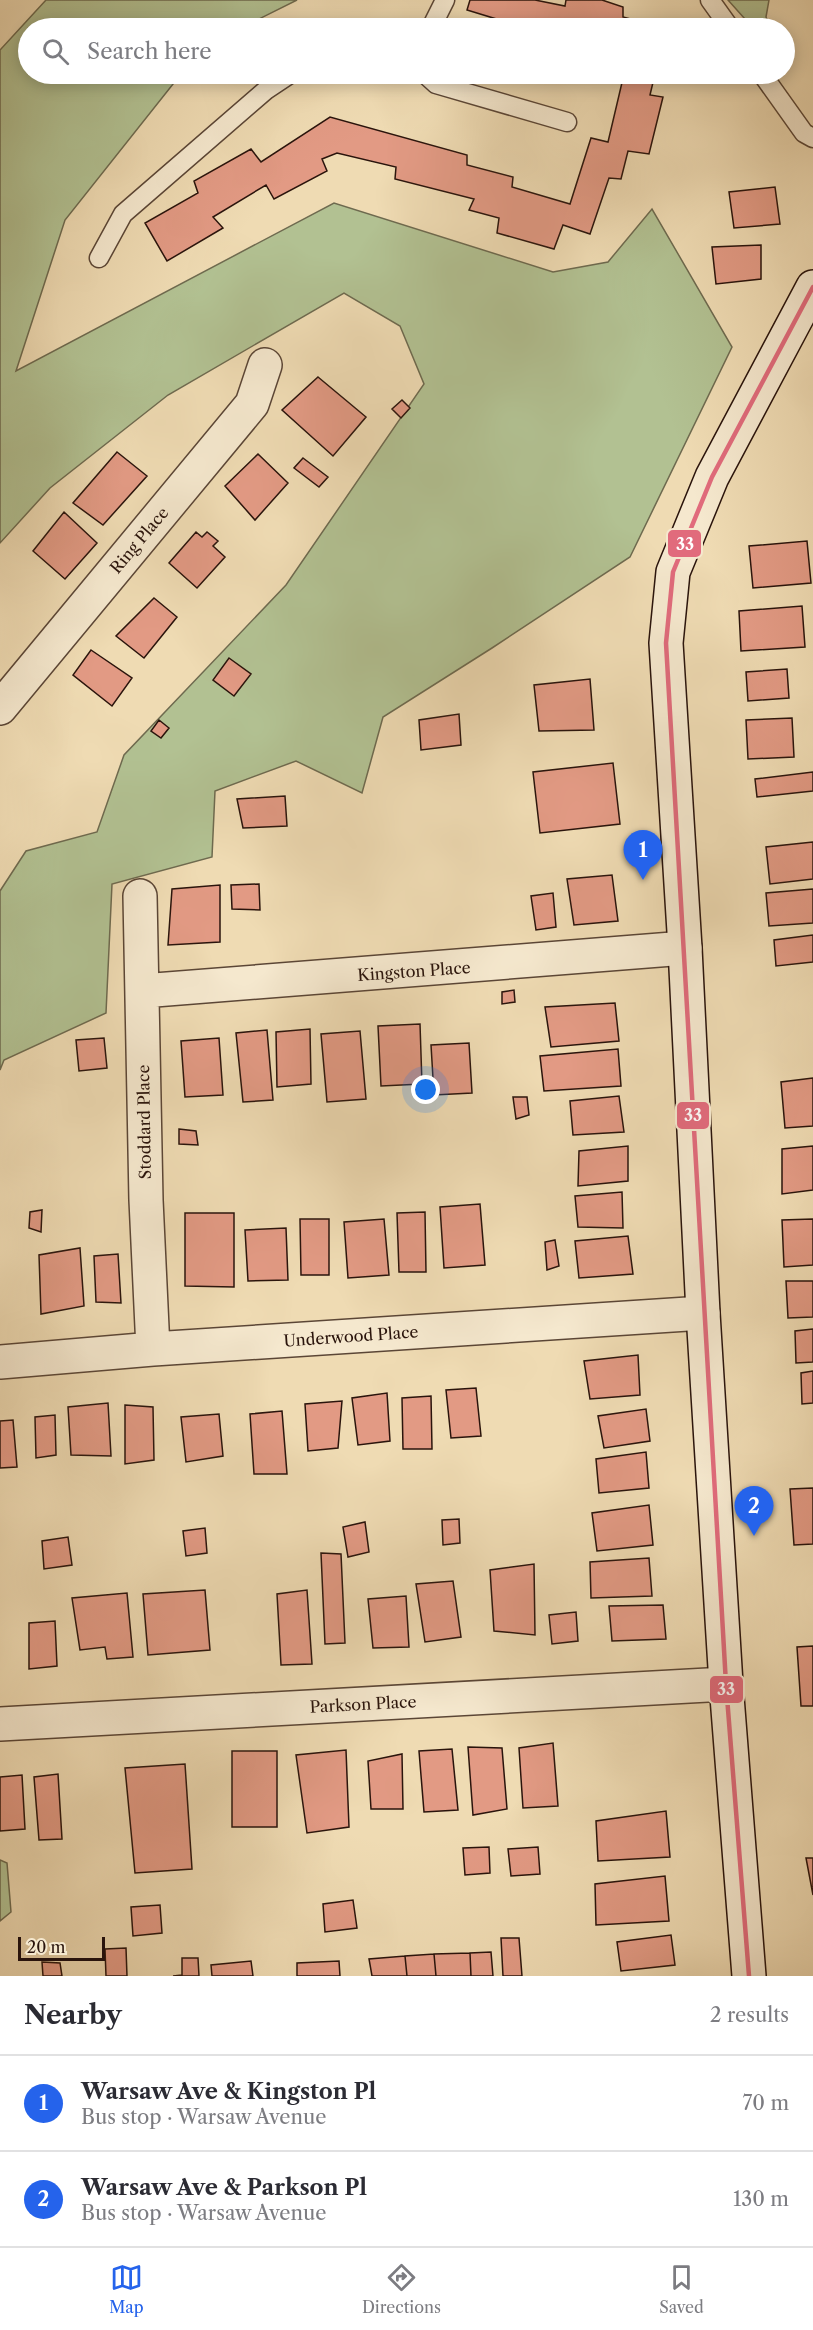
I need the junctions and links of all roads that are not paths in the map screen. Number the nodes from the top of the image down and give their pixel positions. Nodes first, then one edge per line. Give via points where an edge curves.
1 (445, 0) edge
2 (710, 0) edge
3 (436, 18) edge
4 (723, 18) edge
5 (275, 84) edge
6 (436, 84) edge
7 (769, 84) edge
8 (567, 122) dead end
9 (813, 138) edge
10 (99, 258) dead end
11 (813, 287) edge
12 (265, 365) dead end
13 (0, 708) edge
14 (140, 896) dead end
15 (685, 948) junction
16 (142, 991) junction
17 (703, 1313) junction
18 (153, 1349) junction
19 (0, 1362) edge
20 (726, 1684) junction
21 (0, 1724) edge
22 (748, 1976) edge

1 - 3 lane
2 - 4 lane
5 - 10 lane via 123,214
6 - 8 lane
7 - 9 lane via 804,133
11 - 15 street via 712,477 673,572 666,643
12 - 13 street, Ring Place via 252,404
14 - 16 street, Stoddard Place
15 - 16 street, Kingston Place
15 - 17 street
16 - 18 street, Stoddard Place
17 - 18 street, Underwood Place
17 - 20 street
18 - 19 street, Underwood Place
20 - 21 street, Parkson Place
20 - 22 street

